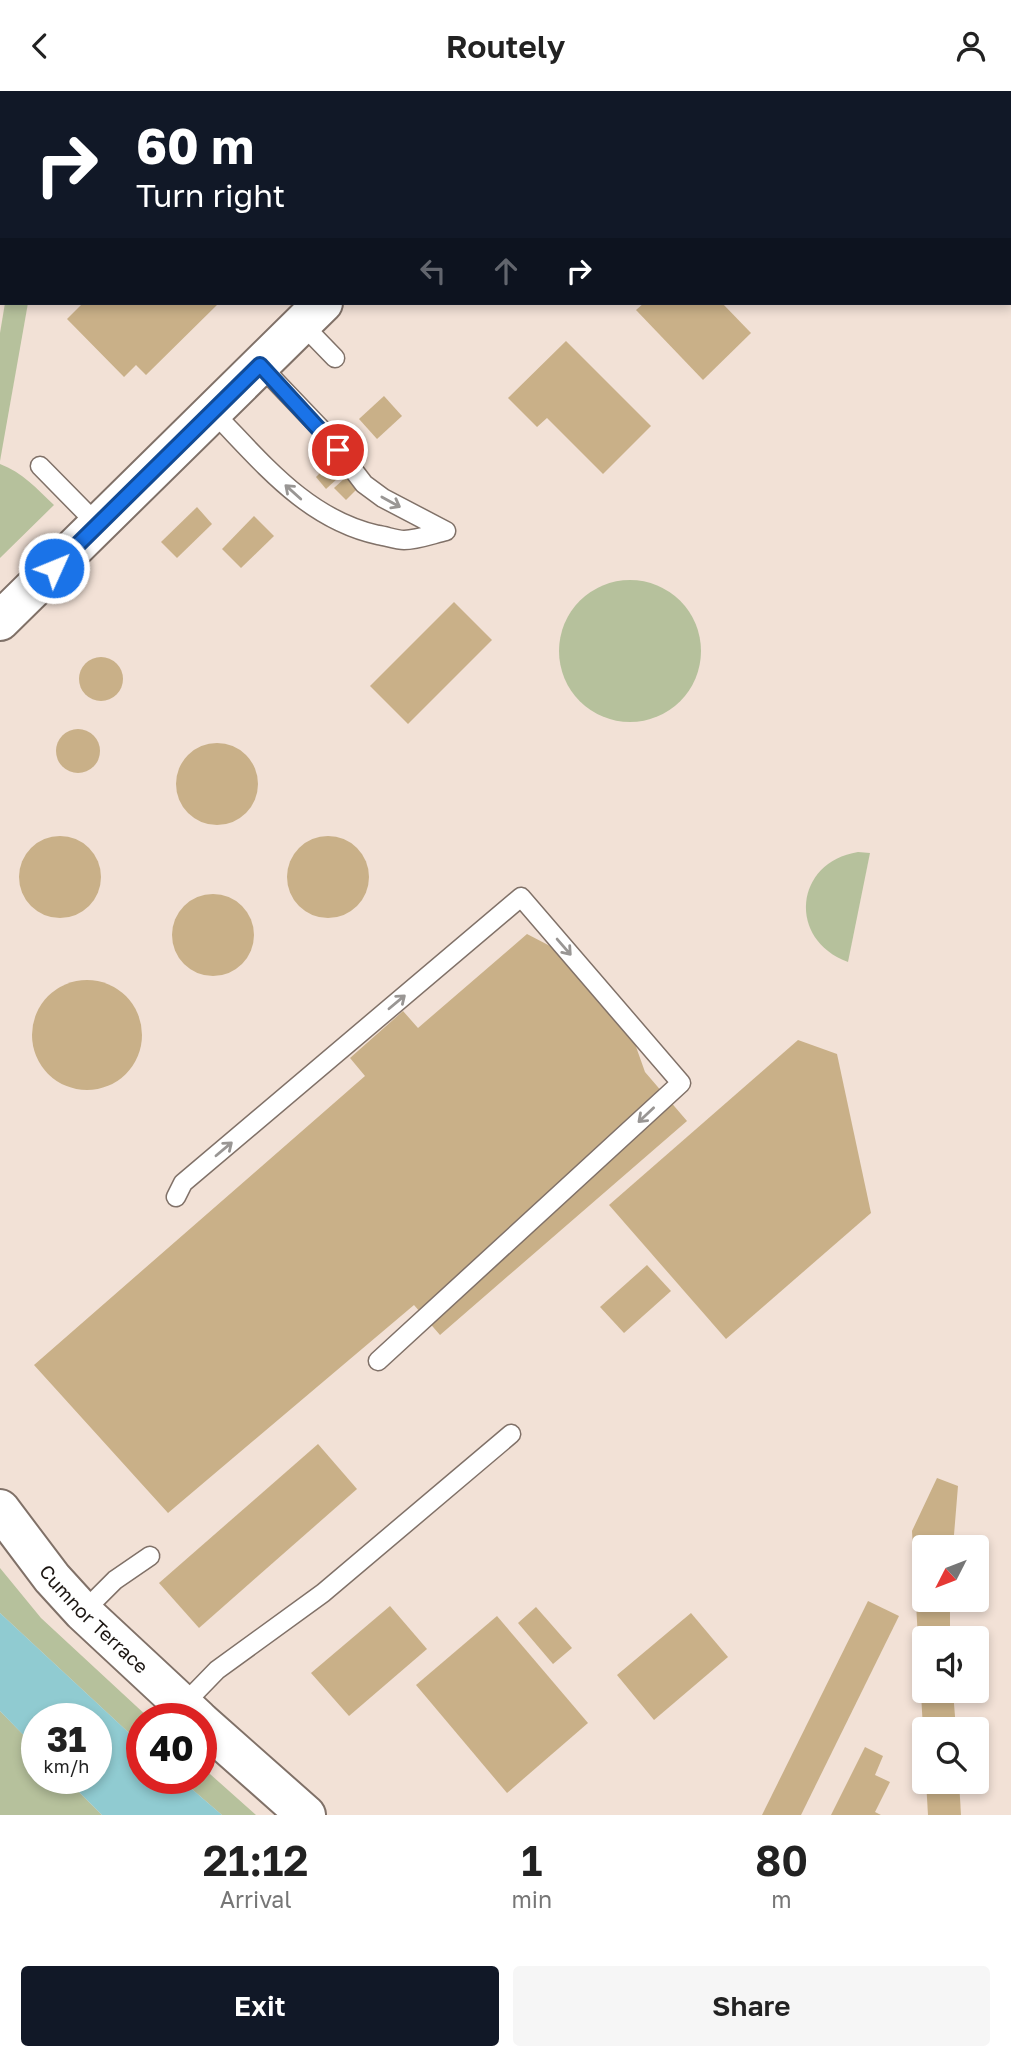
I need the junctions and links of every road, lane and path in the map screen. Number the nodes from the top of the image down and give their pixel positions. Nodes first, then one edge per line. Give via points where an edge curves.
1 (312, 313) edge
2 (335, 358) dead end
3 (260, 365) junction
4 (213, 412) junction
5 (40, 466) dead end
6 (99, 524) junction
7 (0, 621) edge
8 (176, 1197) dead end
9 (378, 1361) dead end
10 (511, 1434) dead end
11 (0, 1509) edge
12 (150, 1556) dead end
13 (83, 1612) junction
14 (181, 1703) edge
15 (200, 1703) edge
16 (217, 1736) edge
17 (306, 1815) edge

1 - 2 lane
1 - 3 street
3 - 4 street
3 -> 4 lane via 325,433 364,484 446,531 404,540 336,521 276,477
4 - 6 street
5 - 6 lane
6 - 7 street
8 -> 9 lane via 183,1183 521,897 681,1083
10 - 15 lane via 323,1593 217,1670
11 - 13 street, Cumnor Terrace
12 - 13 lane via 115,1580
13 - 14 street, Cumnor Terrace
16 - 17 street, Cumnor Terrace

